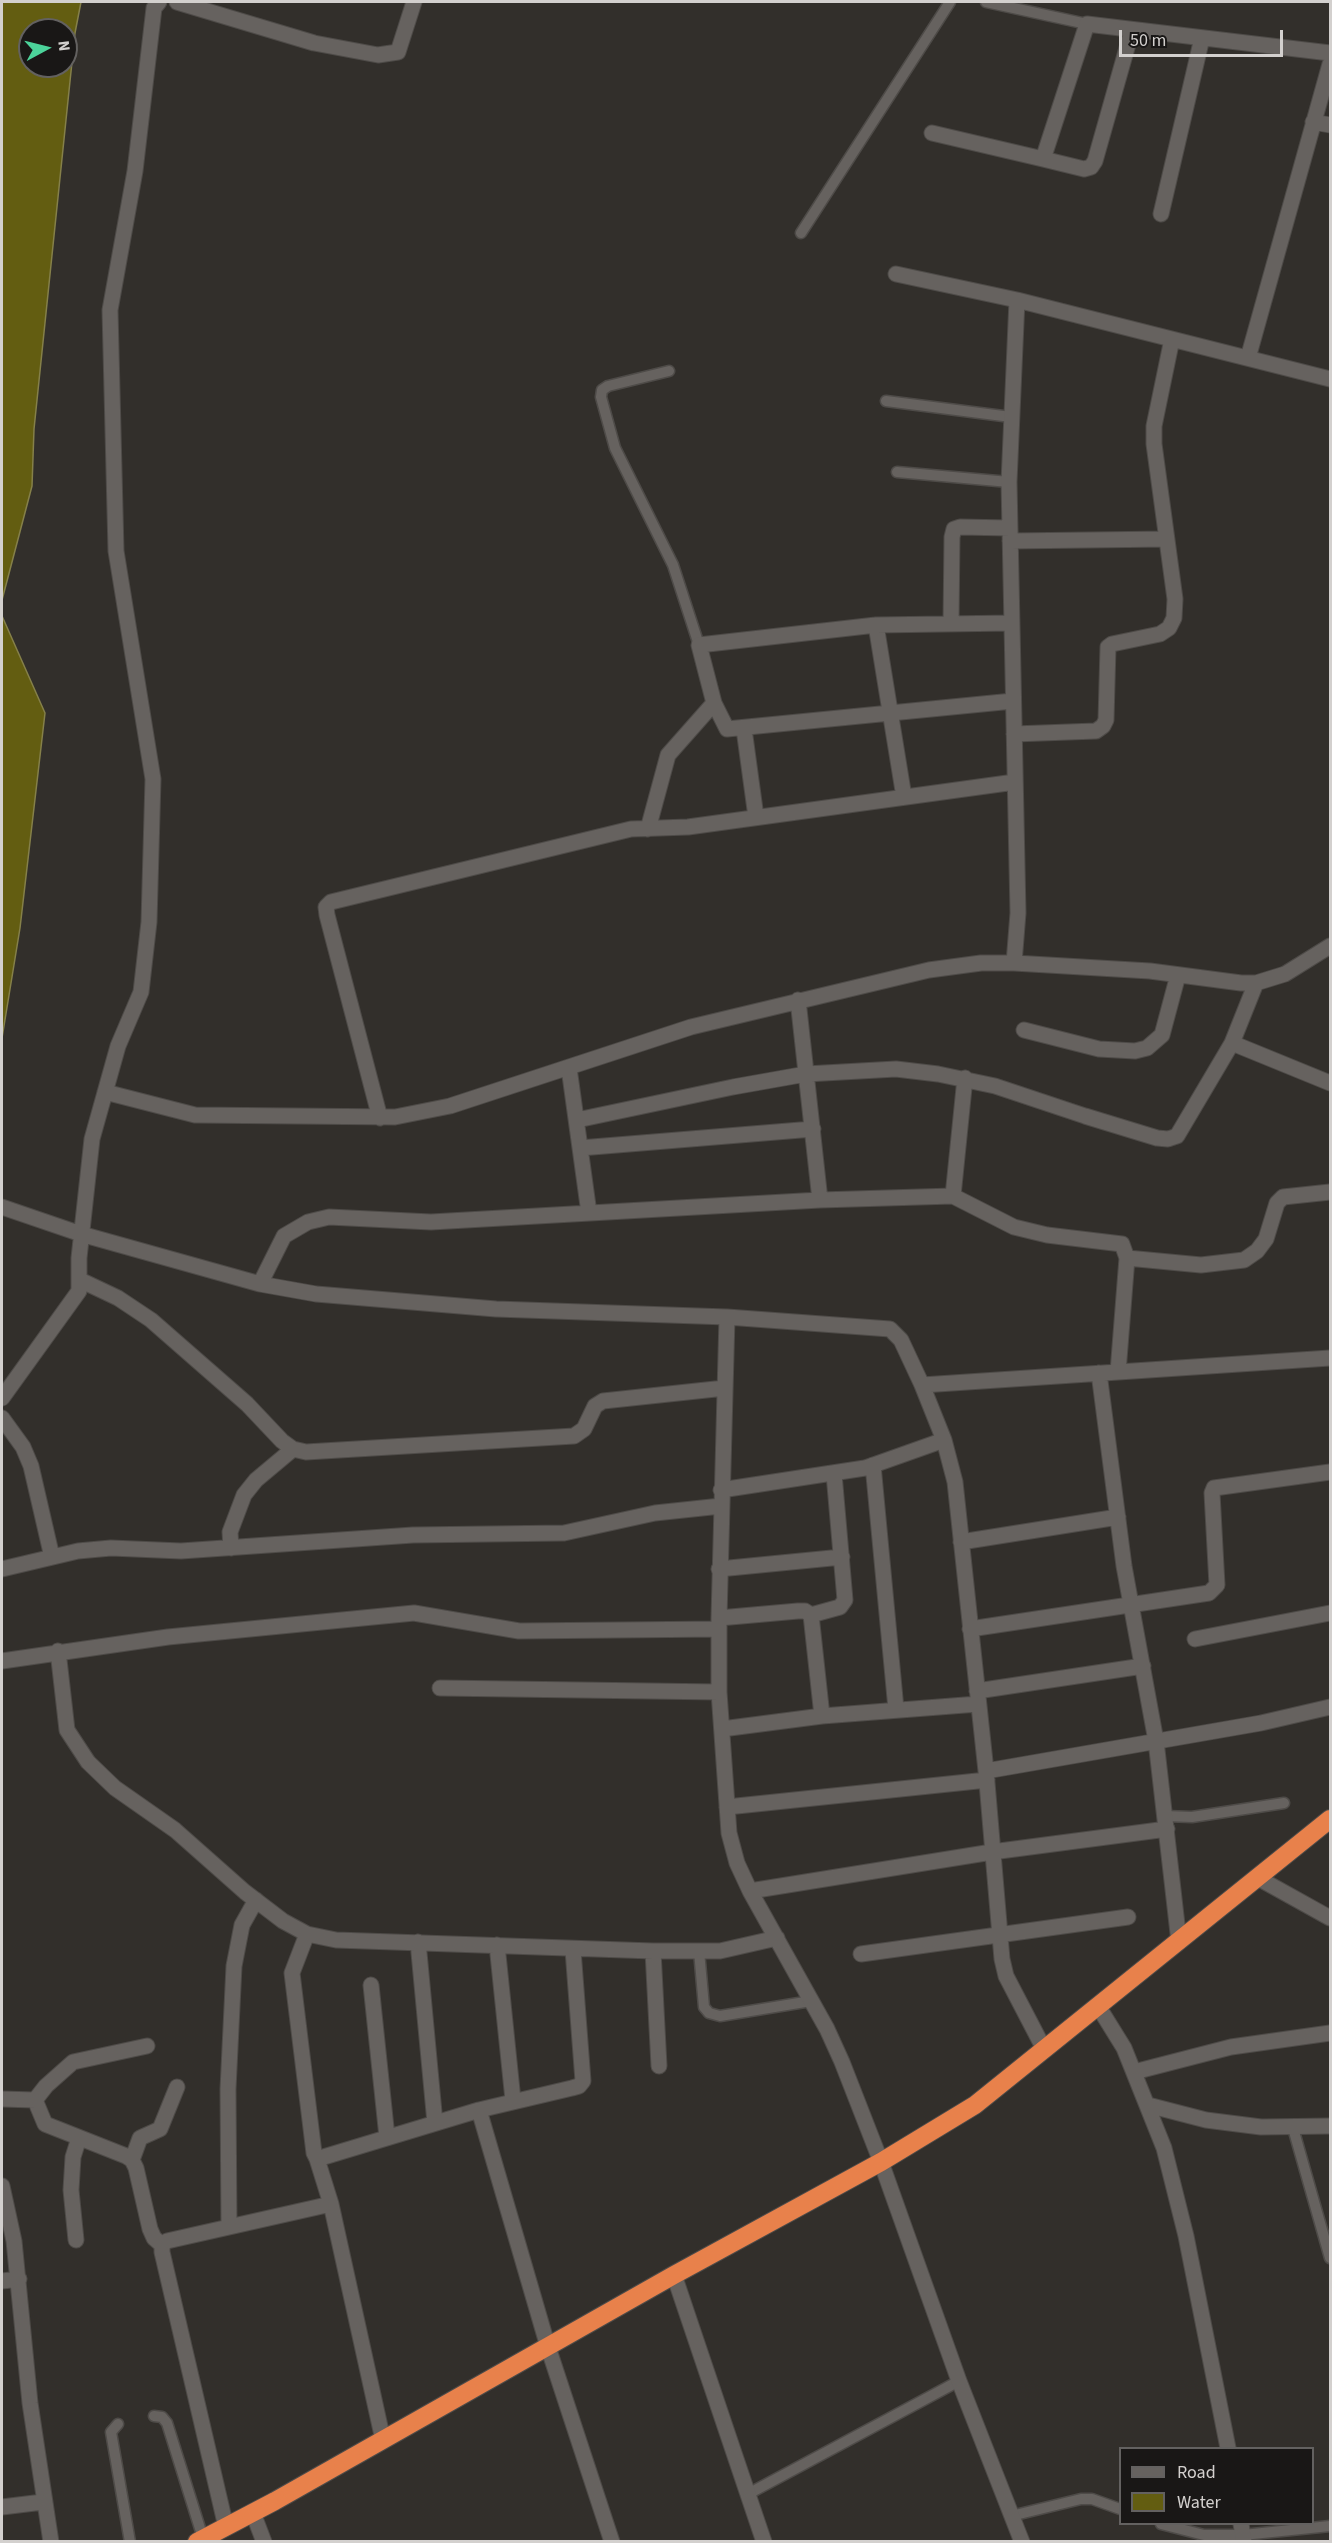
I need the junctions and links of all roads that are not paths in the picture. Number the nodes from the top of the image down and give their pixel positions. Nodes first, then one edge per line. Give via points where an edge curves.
1 (159, 2) edge
2 (177, 2) edge
3 (414, 2) edge
4 (950, 2) edge
5 (986, 2) edge
6 (1087, 24) junction
7 (1132, 30) junction
8 (1202, 38) junction
9 (1330, 53) edge
10 (1330, 64) edge
11 (1314, 122) junction
12 (1330, 125) edge
13 (932, 132) dead end
14 (1043, 159) junction
15 (1161, 214) dead end
16 (801, 233) dead end
17 (896, 274) dead end
18 (1017, 300) junction
19 (1172, 339) junction
20 (1248, 358) junction
21 (669, 371) dead end
22 (1330, 379) edge
23 (886, 401) dead end
24 (1011, 417) junction
25 (897, 472) dead end
26 (1009, 482) junction
27 (1010, 535) junction
28 (1167, 539) junction
29 (951, 623) junction
30 (1012, 623) junction
31 (876, 625) junction
32 (699, 645) junction
33 (1013, 701) junction
34 (714, 703) junction
35 (890, 714) junction
36 (744, 729) junction
37 (1014, 734) junction
38 (1015, 782) junction
39 (904, 797) junction
40 (756, 818) junction
41 (648, 829) junction
42 (1330, 946) edge
43 (1014, 963) junction
44 (1178, 975) junction
45 (1256, 982) junction
46 (798, 1000) junction
47 (1024, 1030) dead end
48 (1232, 1043) junction
49 (569, 1068) junction
50 (806, 1074) junction
51 (965, 1078) junction
52 (1330, 1083) edge
53 (105, 1092) junction
54 (380, 1118) junction
55 (577, 1120) junction
56 (813, 1129) junction
57 (580, 1148) junction
58 (1330, 1192) edge
59 (953, 1196) junction
60 (820, 1200) junction
61 (2, 1207) edge
62 (589, 1213) junction
63 (81, 1234) junction
64 (1127, 1258) junction
65 (80, 1280) junction
66 (260, 1284) junction
67 (727, 1317) junction
68 (1330, 1358) edge
69 (1118, 1372) junction
70 (1099, 1373) junction
71 (922, 1385) junction
72 (725, 1388) junction
73 (2, 1398) edge
74 (2, 1418) edge
75 (944, 1440) junction
76 (293, 1449) junction
77 (873, 1466) junction
78 (1330, 1472) edge
79 (834, 1474) junction
80 (721, 1490) junction
81 (721, 1506) junction
82 (1118, 1517) junction
83 (961, 1542) junction
84 (231, 1548) junction
85 (52, 1557) junction
86 (842, 1557) junction
87 (2, 1569) edge
88 (719, 1569) junction
89 (1132, 1605) junction
90 (1330, 1613) edge
91 (811, 1615) junction
92 (719, 1623) junction
93 (970, 1629) junction
94 (1195, 1639) dead end
95 (58, 1652) junction
96 (2, 1661) edge
97 (1143, 1666) junction
98 (440, 1688) dead end
99 (719, 1692) junction
100 (977, 1698) junction
101 (1330, 1707) edge
102 (896, 1709) junction
103 (822, 1716) junction
104 (722, 1729) junction
105 (1156, 1741) junction
106 (987, 1775) junction
107 (1284, 1803) dead end
108 (727, 1808) junction
109 (1330, 1819) edge
110 (1166, 1823) junction
111 (992, 1852) junction
112 (1258, 1878) junction
113 (750, 1891) junction
114 (256, 1900) junction
115 (1128, 1917) dead end
116 (1330, 1918) edge
117 (307, 1934) junction
118 (998, 1936) junction
119 (777, 1938) junction
120 (418, 1942) junction
121 (1179, 1942) junction
122 (497, 1945) junction
123 (573, 1950) junction
124 (653, 1951) junction
125 (699, 1951) junction
126 (861, 1954) dead end
127 (371, 1985) dead end
128 (811, 2001) junction
129 (1098, 2006) junction
130 (1330, 2033) edge
131 (147, 2046) dead end
132 (1044, 2049) junction
133 (660, 2066) dead end
134 (1134, 2072) junction
135 (177, 2087) dead end
136 (2, 2099) edge
137 (35, 2100) junction
138 (513, 2100) junction
139 (1148, 2105) junction
140 (479, 2109) junction
141 (435, 2123) junction
142 (1330, 2126) edge
143 (1293, 2128) junction
144 (387, 2137) junction
145 (79, 2138) junction
146 (317, 2158) junction
147 (132, 2160) junction
148 (882, 2162) junction
149 (2, 2186) edge
150 (331, 2204) junction
151 (229, 2227) junction
152 (76, 2240) dead end
153 (162, 2245) junction
154 (1330, 2258) edge
155 (674, 2275) junction
156 (19, 2279) junction
157 (2, 2281) edge
158 (548, 2347) junction
159 (959, 2381) junction
160 (154, 2416) dead end
161 (118, 2424) dead end
162 (383, 2440) junction
163 (1228, 2447) edge
164 (748, 2494) junction
165 (43, 2502) junction
166 (2, 2507) edge
167 (1119, 2509) edge
168 (253, 2512) junction
169 (1011, 2516) junction
170 (1167, 2525) edge
171 (1330, 2526) edge
172 (226, 2527) junction
173 (1242, 2533) edge
174 (200, 2540) edge
175 (51, 2541) edge
176 (130, 2541) edge
177 (264, 2541) edge
178 (612, 2541) edge
179 (764, 2541) edge
180 (1022, 2541) edge

1 - 53 street via 154,8 135,171 110,310 116,551 153,779 149,921 141,992 118,1046
2 - 3 street via 314,43 378,55 398,52
4 - 16 lane
5 - 6 lane
6 - 7 street
6 - 14 street
7 - 8 street
7 - 14 street via 1091,167 1083,169
8 - 9 street
8 - 15 street
10 - 11 street
11 - 12 street
11 - 20 street
13 - 14 street
17 - 18 street
18 - 19 street
18 - 24 street
19 - 20 street
19 - 28 street via 1154,426
20 - 22 street
21 - 32 lane via 608,386 601,397 615,448 665,547
23 - 24 lane
24 - 26 street
25 - 26 lane
26 - 27 street
27 - 28 street
27 - 29 street via 960,527 954,530
27 - 30 street
28 - 37 street via 1174,618 1160,634 1108,647 1103,726 1096,731
29 - 30 street
29 - 31 street
30 - 33 street
31 - 32 street
31 - 35 street
32 - 34 street
33 - 35 street
33 - 37 street
34 - 36 street via 728,729
34 - 41 street via 668,755
35 - 36 street
35 - 39 street
36 - 40 street
37 - 38 street
38 - 39 street
38 - 43 street via 1018,914
39 - 40 street
40 - 41 street
41 - 54 street via 612,832 331,902 326,907
42 - 45 street via 1285,974
43 - 44 street
43 - 46 street via 929,970
44 - 45 street
44 - 47 street via 1162,1035 1147,1048 1135,1052 1099,1049
45 - 48 street
46 - 49 street via 692,1028
46 - 50 street
48 - 51 street via 1177,1136 1168,1139
48 - 52 street
49 - 54 street via 450,1106
49 - 55 street
50 - 51 street via 896,1069
50 - 55 street
50 - 56 street
51 - 59 street
53 - 54 street via 195,1115
53 - 63 street via 92,1139
55 - 57 street
56 - 57 street
56 - 60 street
57 - 62 street
58 - 64 street via 1284,1197 1277,1203 1266,1239 1244,1260 1201,1265
59 - 60 street
59 - 64 street via 1014,1227 1122,1244
60 - 62 street
61 - 63 street
62 - 66 street via 431,1222 329,1217 308,1222 284,1236
63 - 65 street
63 - 66 street
64 - 69 street
65 - 73 street via 79,1291
65 - 76 street via 152,1320
66 - 67 street via 316,1293 496,1309
67 - 71 street via 890,1329 901,1340
67 - 72 street
68 - 69 street
69 - 70 street
70 - 71 street
70 - 82 street
71 - 75 street
72 - 76 street via 603,1401 595,1406 584,1429 574,1436 306,1452
72 - 80 street
74 - 85 street via 32,1466
75 - 77 street
75 - 83 street via 955,1482
76 - 84 street via 244,1495 230,1532
77 - 79 street
77 - 102 street
78 - 89 street via 1214,1488 1215,1590
79 - 80 street
79 - 86 street
80 - 81 street
81 - 84 street via 644,1515 564,1533 413,1535
81 - 88 street
82 - 83 street
82 - 89 street
83 - 93 street
84 - 85 street via 111,1548
85 - 87 street
86 - 88 street
86 - 91 street via 845,1600 840,1607
88 - 92 street
89 - 93 street
89 - 97 street
90 - 94 street
91 - 92 street via 806,1611
91 - 103 street
92 - 95 street via 519,1631 414,1613 168,1636
92 - 99 street
93 - 100 street
95 - 96 street
95 - 114 street via 67,1730 83,1755 115,1788 176,1830
97 - 100 street
97 - 105 street
98 - 99 street
99 - 104 street
100 - 102 street
100 - 106 street
101 - 105 street
102 - 103 street
103 - 104 street
104 - 108 street
105 - 106 street
105 - 110 street
106 - 108 street
106 - 111 street
107 - 110 lane
108 - 113 street via 737,1863
109 - 112 highway
110 - 111 street
110 - 121 street
111 - 113 street
111 - 118 street
112 - 116 street
112 - 121 highway
113 - 119 street
114 - 117 street
114 - 151 street via 242,1925 234,1966 228,2089
115 - 118 street
117 - 120 street via 336,1940
117 - 146 street via 294,1962 292,1990
118 - 126 street
118 - 132 street via 1006,1976
119 - 125 street via 737,1949
119 - 128 street
120 - 122 street
120 - 141 street
121 - 129 highway
122 - 123 street
122 - 138 street
123 - 124 street
123 - 138 street via 583,2080 572,2088
124 - 125 street
124 - 133 street
125 - 128 lane via 704,2007 709,2013 720,2016
127 - 144 street
128 - 148 street via 842,2062
129 - 132 highway
129 - 134 street
130 - 134 street via 1231,2047
131 - 137 street via 73,2062
132 - 148 highway via 975,2105
134 - 139 street
135 - 147 street via 160,2129 140,2138
136 - 137 street
137 - 145 street via 45,2124
138 - 140 street
139 - 143 street via 1206,2120
139 - 163 street via 1164,2148 1186,2236
140 - 141 street
140 - 158 street
141 - 144 street
142 - 143 street
143 - 154 lane
144 - 146 street
145 - 147 street
145 - 152 street via 73,2157 71,2190
146 - 150 street
147 - 153 street via 150,2229
148 - 155 highway
148 - 159 street
149 - 156 street
150 - 151 street
150 - 162 street
151 - 153 street
153 - 172 street
155 - 158 highway
155 - 164 street
156 - 157 street
156 - 165 street
158 - 162 highway
158 - 178 street
159 - 164 lane
159 - 169 street
160 - 174 lane via 167,2423
161 - 176 lane via 111,2432
162 - 168 highway
164 - 179 street
165 - 166 street
165 - 175 street
167 - 169 lane via 1081,2499
168 - 172 highway
168 - 177 street
169 - 180 street
170 - 173 lane via 1192,2534
171 - 173 lane
172 - 174 highway

